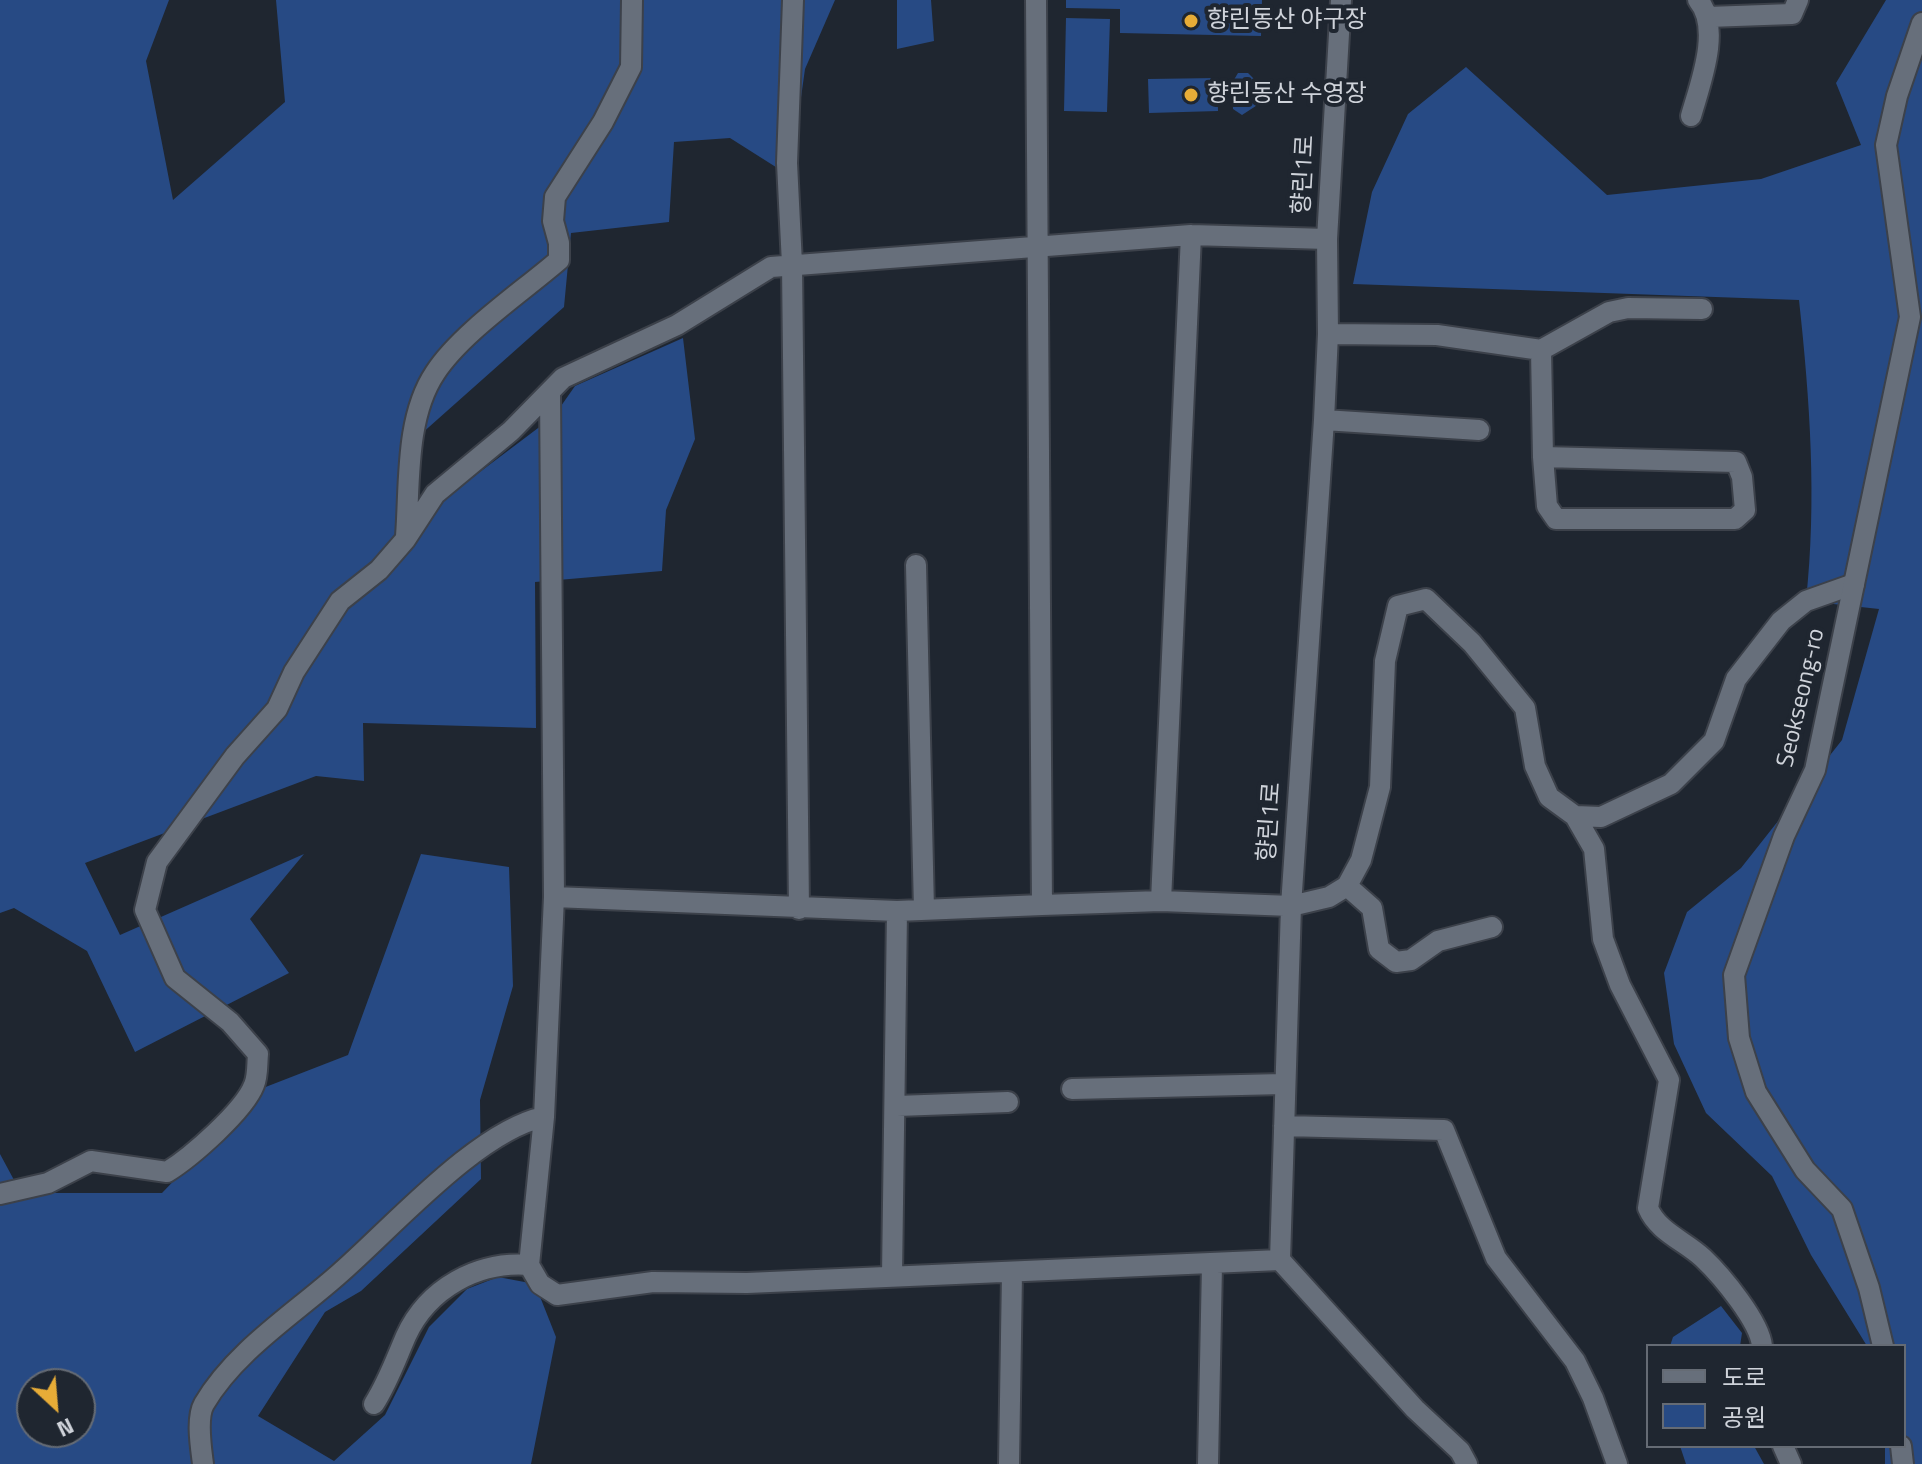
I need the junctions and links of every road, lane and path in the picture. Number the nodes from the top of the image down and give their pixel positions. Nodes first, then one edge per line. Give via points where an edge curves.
1 (632, 0) edge
2 (793, 0) edge
3 (1036, 0) edge
4 (1341, 0) edge
5 (1798, 0) edge
6 (1703, 9) edge
7 (1922, 23) edge
8 (1691, 116) dead end
9 (1191, 235) junction
10 (1327, 239) junction
11 (1040, 248) junction
12 (792, 264) junction
13 (1702, 309) dead end
14 (1328, 334) junction
15 (1541, 350) junction
16 (550, 392) junction
17 (1324, 420) junction
18 (1479, 430) dead end
19 (1543, 457) junction
20 (405, 540) junction
21 (916, 565) dead end
22 (1854, 584) junction
23 (1575, 816) junction
24 (1347, 886) junction
25 (554, 897) junction
26 (1161, 901) junction
27 (1042, 905) junction
28 (1291, 906) junction
29 (799, 909) junction
30 (924, 910) junction
31 (897, 911) junction
32 (1492, 927) dead end
33 (1283, 1084) junction
34 (1072, 1089) dead end
35 (1008, 1102) dead end
36 (897, 1106) junction
37 (544, 1117) junction
38 (1284, 1126) junction
39 (0, 1194) edge
40 (1280, 1260) junction
41 (529, 1265) junction
42 (1212, 1265) junction
43 (1012, 1273) junction
44 (892, 1276) junction
45 (1762, 1344) edge
46 (1883, 1344) edge
47 (374, 1404) dead end
48 (203, 1464) edge
49 (1009, 1464) edge
50 (1208, 1464) edge
51 (1467, 1464) edge
52 (1617, 1464) edge

1 - 20 street via 631,67 555,197 559,260 434,374 414,434
2 - 12 street via 787,163
3 - 11 street
4 - 10 street, 향린1로
5 - 6 street via 1792,14
6 - 8 street via 1705,64
7 - 22 street, Seokseong-ro via 1886,145 1910,317
9 - 10 street
9 - 11 street
9 - 26 street
10 - 14 street, 향린1로
11 - 12 street
11 - 27 street
12 - 16 street via 771,267 677,325 563,378
12 - 29 street
13 - 15 street via 1609,312
14 - 15 street via 1437,335
14 - 17 street, 향린1로
15 - 19 street
16 - 20 street via 435,494
16 - 25 street
17 - 18 street
17 - 28 street, 향린1로
19 - 19 street via 1736,462 1745,510 1735,519 1556,519 1547,506
20 - 39 street via 379,570 340,601 277,709 235,756 157,862 145,910 175,978 230,1022 258,1054 254,1085 189,1159 167,1172 91,1161 48,1183
21 - 30 street
22 - 23 street via 1806,601 1781,621 1736,679 1714,741 1671,784 1601,817
22 - 46 street, Seokseong-ro via 1815,770 1784,836 1734,975 1739,1038 1756,1092 1805,1170 1842,1209
23 - 24 street via 1549,797 1535,766 1525,708 1507,682 1426,599 1398,606 1385,661 1380,787 1361,860
23 - 45 street via 1594,849 1603,939 1620,985 1669,1080 1648,1208 1653,1221 1703,1259 1761,1331
24 - 28 street via 1329,897
24 - 32 street via 1372,908 1379,949 1396,962 1411,960 1438,941
25 - 29 street
25 - 37 street
26 - 27 street
26 - 28 street
27 - 30 street
28 - 33 street, 향린1로
29 - 31 street
30 - 31 street
31 - 36 street
33 - 34 street
33 - 38 street, 향린1로
35 - 36 street
36 - 44 street
37 - 41 street
37 - 48 street via 523,1122 421,1196 231,1368 202,1407
38 - 40 street, 향린1로
38 - 52 street via 1444,1130 1496,1258 1575,1361
40 - 42 street
40 - 51 street
41 - 44 street via 540,1284 557,1295 653,1282
41 - 47 street via 501,1263 465,1275 431,1299 407,1333
42 - 43 street
42 - 50 street
43 - 44 street
43 - 49 street

